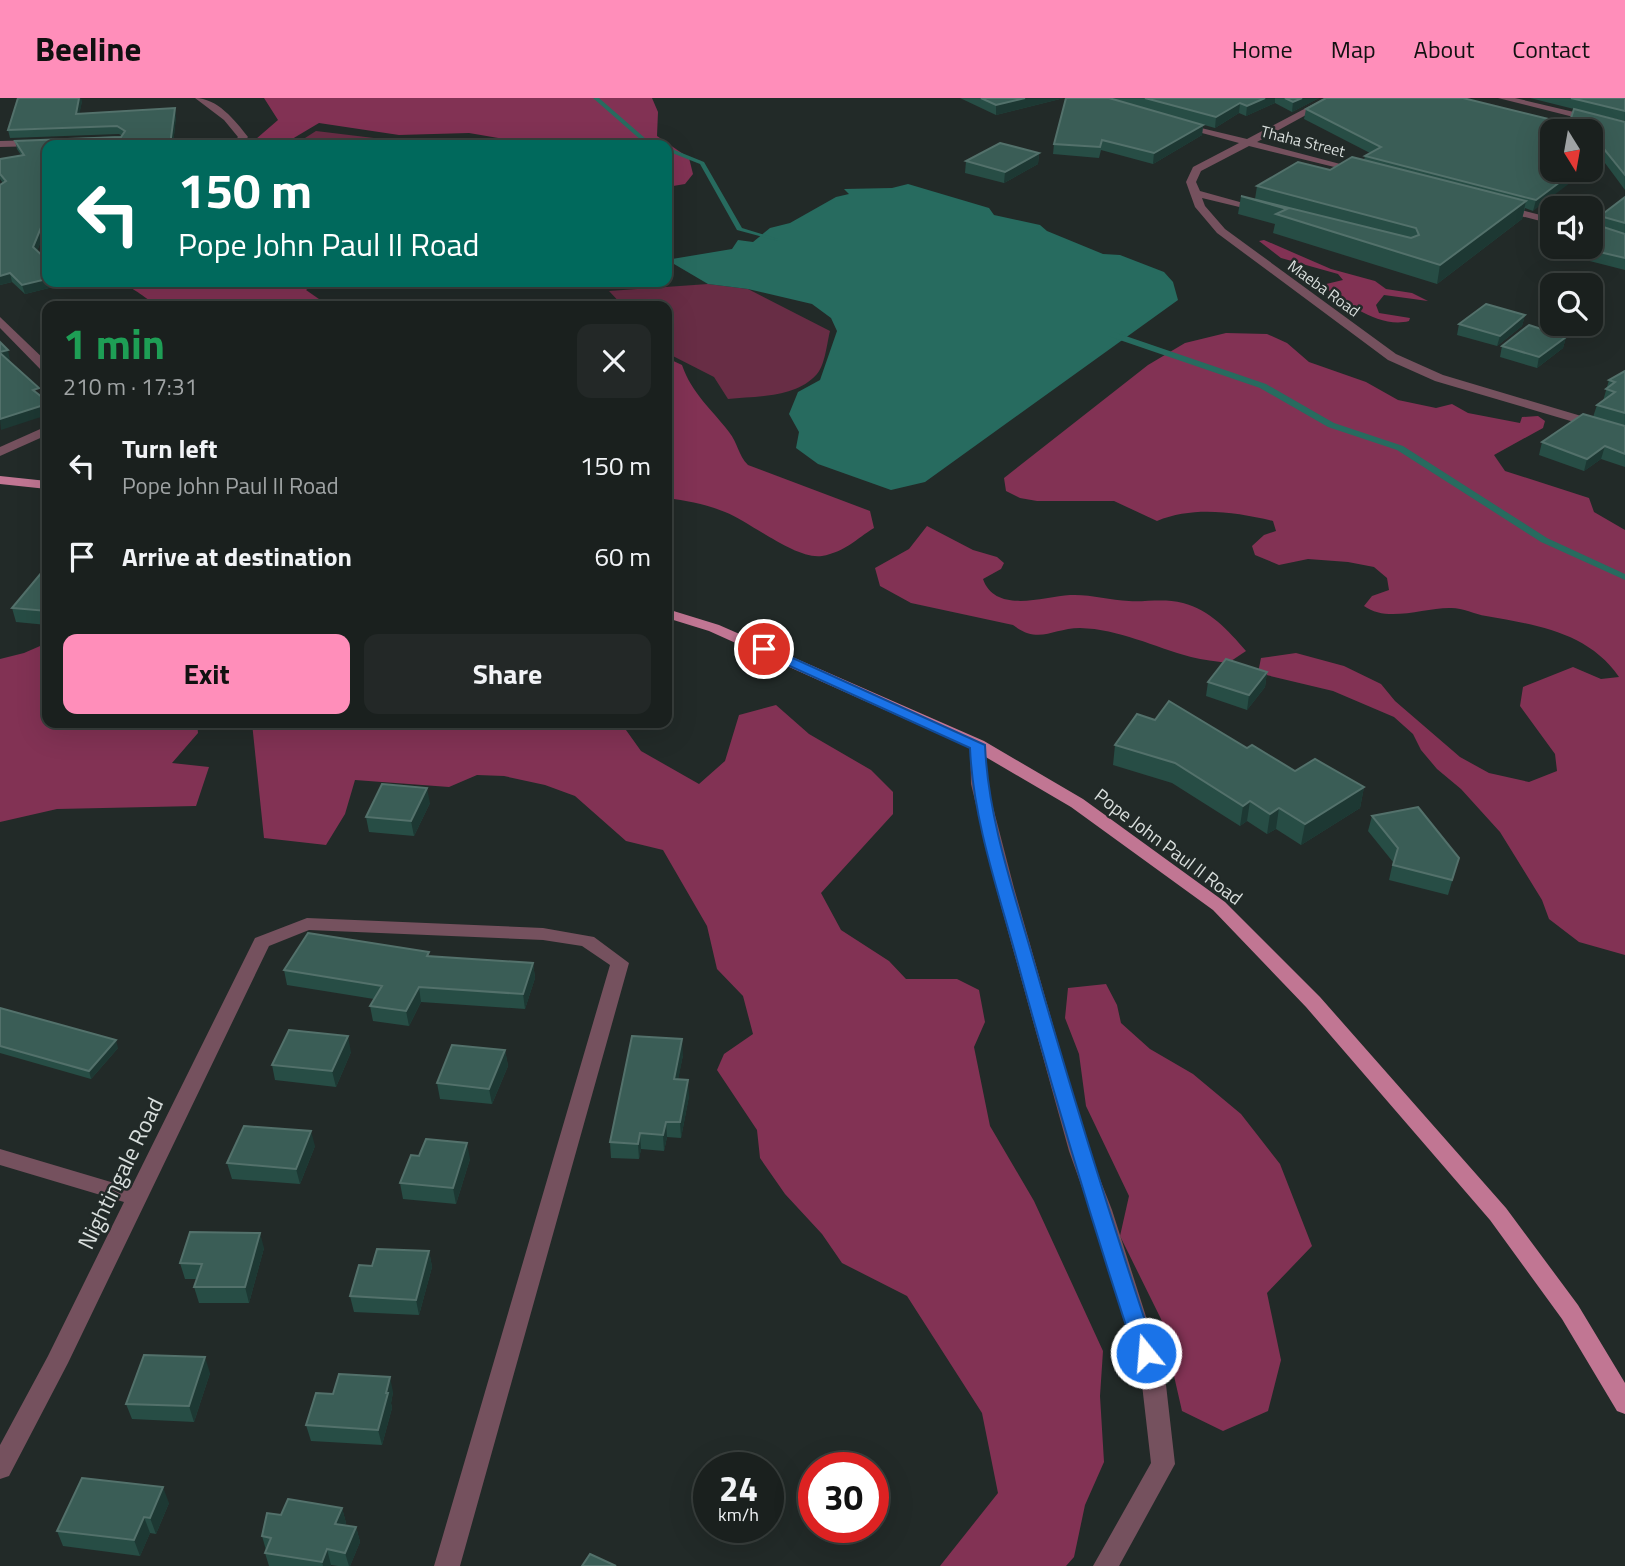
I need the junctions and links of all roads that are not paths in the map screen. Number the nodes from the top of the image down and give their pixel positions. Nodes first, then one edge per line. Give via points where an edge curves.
1 (200, 98) edge
2 (1332, 98) edge
3 (1503, 98) edge
4 (1166, 120) edge
5 (1625, 127) edge
6 (240, 140) edge
7 (42, 142) edge
8 (1245, 142) junction
9 (0, 144) edge
10 (1365, 173) edge
11 (1193, 193) junction
12 (1485, 204) edge
13 (1269, 211) edge
14 (1540, 218) edge
15 (0, 321) edge
16 (42, 364) edge
17 (42, 432) edge
18 (1625, 433) edge
19 (0, 452) edge
20 (0, 480) edge
21 (42, 484) edge
22 (672, 615) edge
23 (978, 745) junction
24 (0, 1157) edge
25 (137, 1199) junction
26 (1625, 1404) edge
27 (0, 1468) edge
28 (447, 1566) edge
29 (1106, 1566) edge

1 - 6 street via 227,118 243,137
2 - 8 street
3 - 5 street
4 - 8 street, Thaha Street
7 - 9 street
8 - 10 street, Thaha Street
8 - 11 street via 1197,169 1191,182
11 - 13 street
11 - 18 street, Maeba Road via 1221,231 1392,357 1439,378
12 - 14 street
15 - 16 street
17 - 19 street
20 - 21 main road
22 - 23 main road, Pope John Paul II Road via 714,628
23 - 26 main road, Pope John Paul II Road via 1077,803 1219,906 1313,1002 1498,1214 1570,1312
23 - 29 street via 979,784 1005,888 1079,1151 1153,1376 1163,1464
24 - 25 street
25 - 27 street, Nightingale Road
25 - 28 street, Nightingale Road via 262,942 307,924 543,934 587,941 620,963

